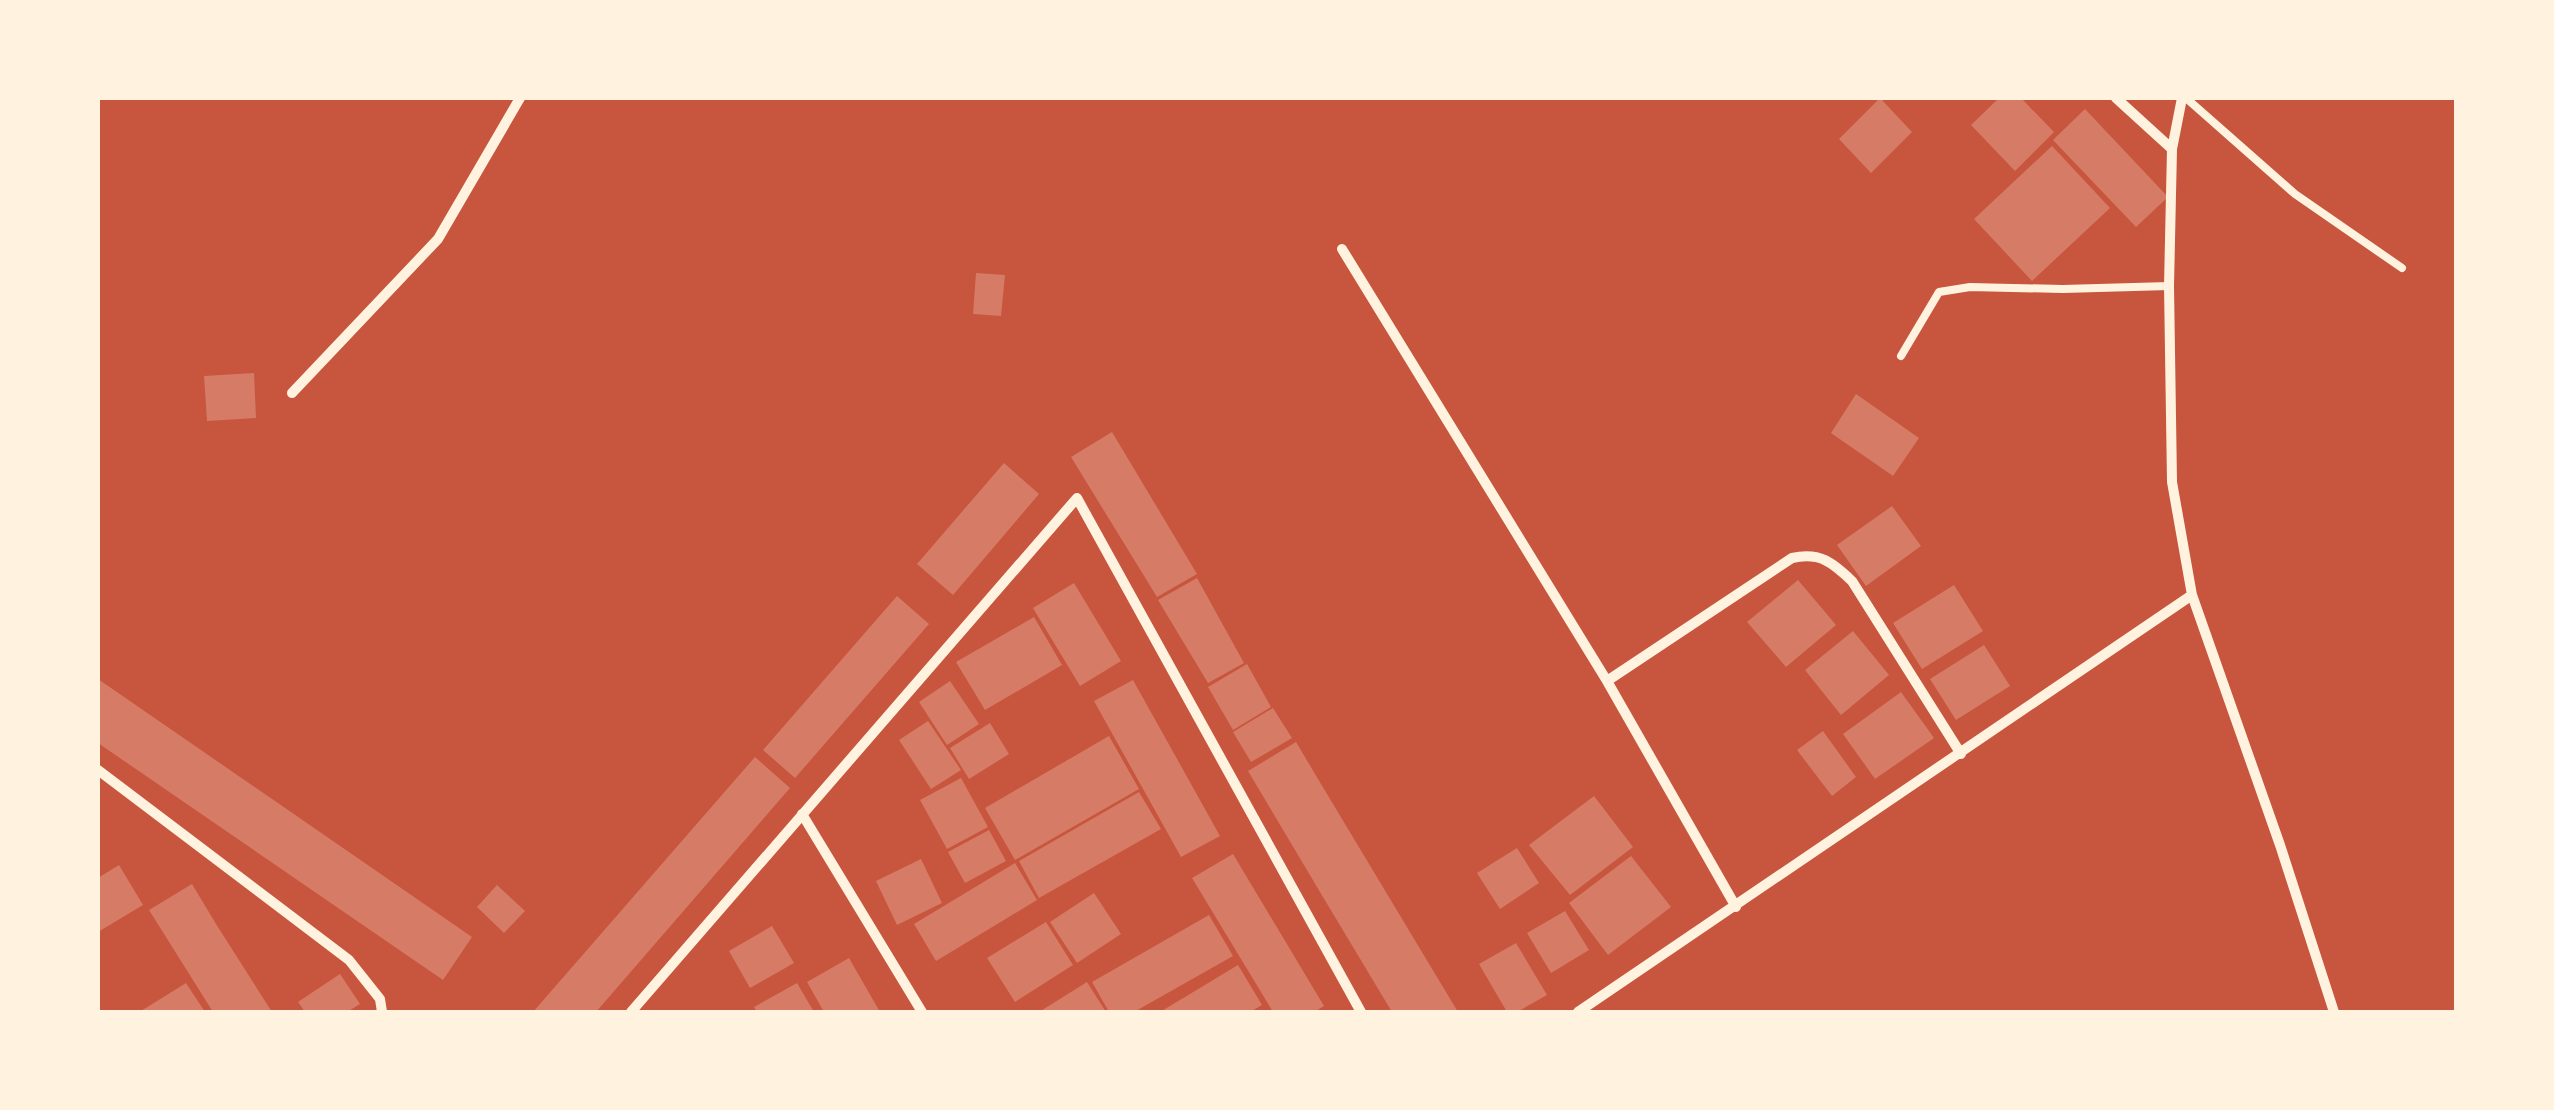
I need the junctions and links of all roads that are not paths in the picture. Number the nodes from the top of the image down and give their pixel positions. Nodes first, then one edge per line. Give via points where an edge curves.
1 (520, 98) edge
2 (2116, 98) edge
3 (2184, 98) edge
4 (2172, 149) junction
5 (1342, 250) dead end
6 (2402, 268) dead end
7 (2170, 286) junction
8 (1901, 356) dead end
9 (292, 393) dead end
10 (2192, 595) junction
11 (1607, 681) junction
12 (1961, 754) junction
13 (98, 770) edge
14 (802, 814) junction
15 (1736, 906) junction
16 (382, 1012) edge
17 (631, 1012) edge
18 (922, 1012) edge
19 (1361, 1012) edge
20 (1578, 1012) edge
21 (2334, 1012) edge

1 - 9 street via 438,240
2 - 4 street
3 - 4 street
3 - 6 lane via 2294,194
4 - 7 street
5 - 11 street
7 - 8 lane via 1939,292
7 - 10 street via 2172,482
10 - 12 street
10 - 21 street
11 - 12 street via 1792,558 1810,554 1831,560 1852,581
11 - 15 street
12 - 15 street
13 - 16 street via 349,960 380,999
14 - 17 street
14 - 18 street
14 - 19 street via 1077,498
15 - 20 street

